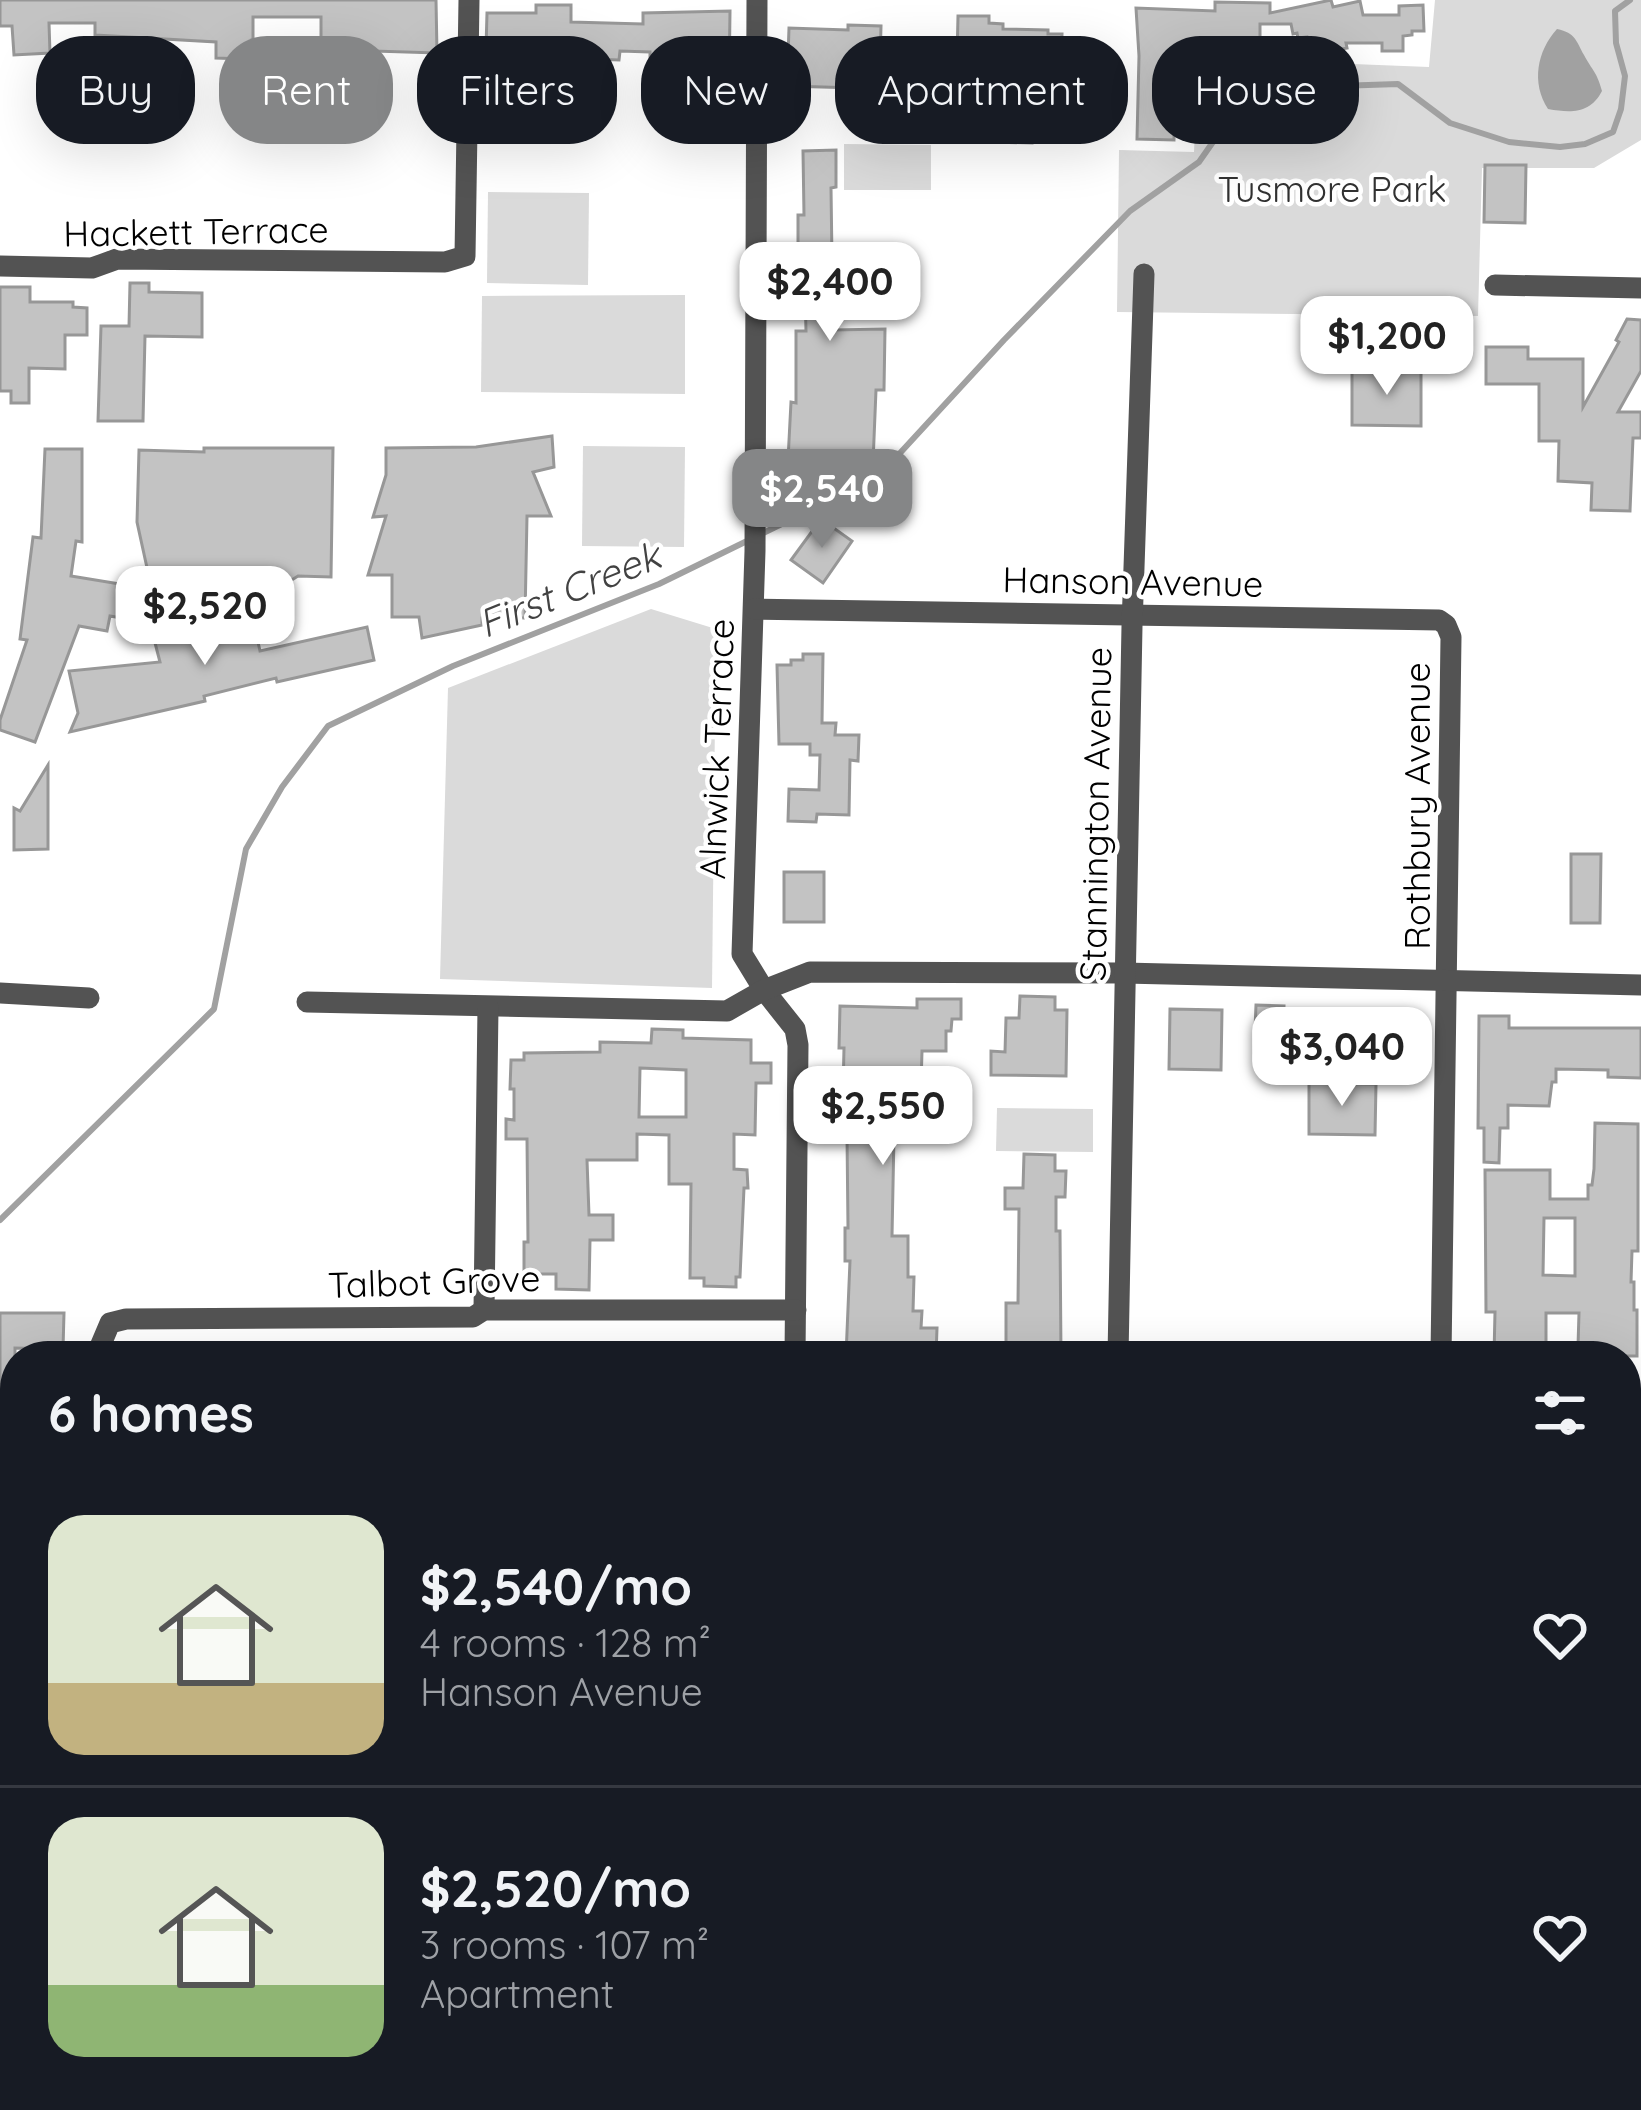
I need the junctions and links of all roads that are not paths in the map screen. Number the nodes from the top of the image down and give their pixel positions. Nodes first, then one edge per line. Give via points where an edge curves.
1 (469, 0) edge
2 (757, 0) edge
3 (0, 266) edge
4 (1144, 274) dead end
5 (1496, 286) dead end
6 (1641, 288) edge
7 (754, 609) junction
8 (1132, 614) junction
9 (1439, 620) joint
10 (1124, 973) junction
11 (1448, 981) junction
12 (1641, 985) edge
13 (764, 990) junction
14 (0, 993) edge
15 (89, 998) dead end
16 (307, 1002) dead end
17 (488, 1007) junction
18 (484, 1310) junction
19 (796, 1310) junction
20 (103, 1341) edge
21 (795, 1341) edge
22 (1118, 1341) edge
23 (1441, 1341) edge

1 - 3 street, Hackett Terrace via 465,256
2 - 7 street, Alnwick Terrace
4 - 8 street, Stannington Avenue
5 - 6 street
7 - 8 street, Hanson Avenue
7 - 13 street, Alnwick Terrace via 742,954
8 - 9 street, Hanson Avenue
8 - 10 street, Stannington Avenue
9 - 11 street, Rothbury Avenue via 1450,638
10 - 11 street
10 - 13 street via 810,972
10 - 22 street, Stannington Avenue
11 - 12 street
11 - 23 street, Rothbury Avenue
13 - 17 street via 727,1011
13 - 19 street, Alnwick Terrace via 795,1029 798,1046
14 - 15 street
16 - 17 street
17 - 18 street
18 - 19 street, Talbot Grove
18 - 20 street, Talbot Grove via 472,1317 126,1319 110,1323
19 - 21 street, Alnwick Terrace

